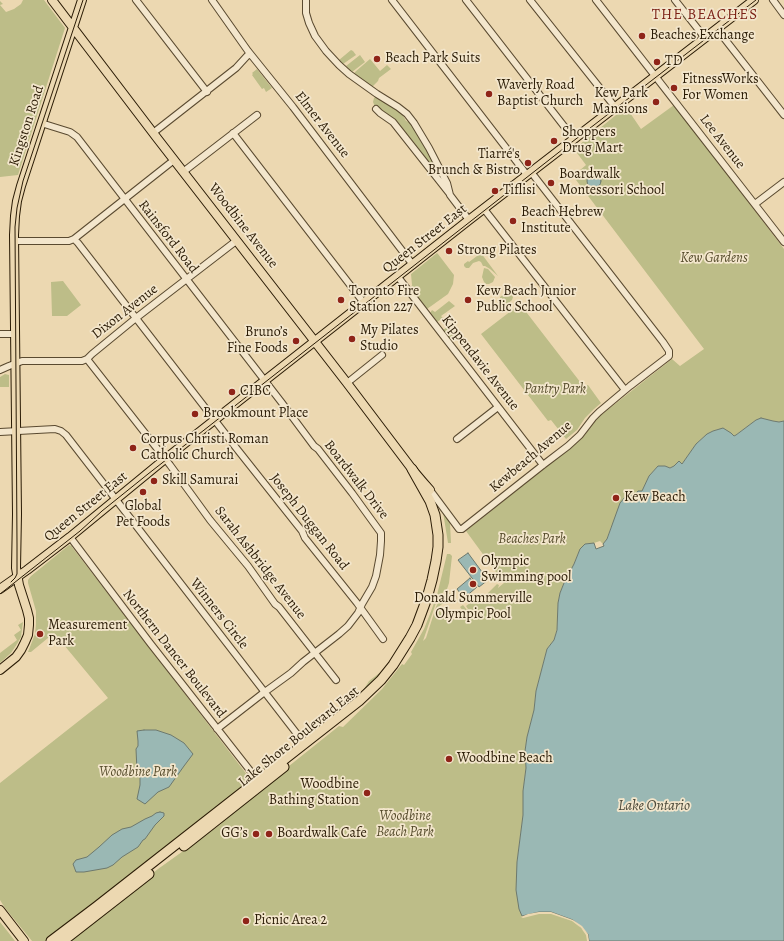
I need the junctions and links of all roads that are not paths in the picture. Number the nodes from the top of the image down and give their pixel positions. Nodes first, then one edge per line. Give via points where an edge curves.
1 (52, 0) edge
2 (82, 0) edge
3 (136, 0) edge
4 (306, 0) edge
5 (392, 0) edge
6 (466, 0) edge
7 (530, 0) edge
8 (596, 0) edge
9 (675, 0) edge
10 (754, 0) edge
11 (773, 0) edge
12 (214, 1) edge
13 (784, 15) edge
14 (73, 28) junction
15 (717, 29) junction
16 (704, 38) junction
17 (250, 54) junction
18 (655, 76) junction
19 (207, 92) junction
20 (615, 107) junction
21 (376, 109) dead end
22 (257, 115) dead end
23 (784, 115) edge
24 (41, 123) junction
25 (153, 133) junction
26 (233, 133) junction
27 (574, 139) junction
28 (174, 160) junction
29 (183, 172) junction
30 (529, 174) junction
31 (784, 182) edge
32 (450, 195) junction
33 (124, 199) junction
34 (755, 204) junction
35 (484, 209) junction
36 (469, 220) junction
37 (74, 239) junction
38 (14, 241) junction
39 (236, 241) junction
40 (784, 242) edge
41 (413, 265) junction
42 (398, 277) junction
43 (186, 280) junction
44 (364, 303) junction
45 (136, 318) junction
46 (0, 334) edge
47 (15, 334) junction
48 (315, 342) junction
49 (382, 355) dead end
50 (87, 359) junction
51 (16, 363) junction
52 (0, 370) edge
53 (265, 381) junction
54 (347, 383) junction
55 (625, 390) junction
56 (498, 407) junction
57 (215, 420) junction
58 (16, 431) junction
59 (0, 432) edge
60 (457, 439) dead end
61 (165, 459) junction
62 (543, 464) junction
63 (412, 469) junction
64 (430, 490) junction
65 (116, 499) junction
66 (430, 501) joint
67 (462, 529) joint
68 (70, 537) junction
69 (17, 576) junction
70 (0, 589) edge
71 (360, 608) junction
72 (383, 639) dead end
73 (314, 653) junction
74 (0, 670) edge
75 (336, 680) dead end
76 (265, 692) junction
77 (217, 729) junction
78 (304, 743) junction
79 (260, 783) junction
80 (0, 910) edge
81 (15, 930) junction
82 (20, 941) edge
83 (24, 941) edge
84 (51, 941) edge
85 (63, 941) edge

1 - 14 main road, Woodbine Avenue
2 - 14 main road, Kingston Road
3 - 19 street
4 - 32 street via 307,20 326,51 349,74 407,114 430,148
5 - 30 street
6 - 27 street
7 - 20 street
8 - 18 street, Lee Avenue
9 - 16 street
10 - 15 main road, Queen Street East
11 - 13 street
12 - 17 street, Elmer Avenue
14 - 24 main road, Kingston Road
14 - 25 main road, Woodbine Avenue
15 - 16 main road, Queen Street East
15 - 23 street
16 - 18 main road, Queen Street East
17 - 19 street
17 - 41 street, Elmer Avenue
18 - 20 main road, Queen Street East
18 - 34 street, Lee Avenue
19 - 25 street
20 - 27 main road, Queen Street East
21 - 32 street via 393,122
22 - 26 street
24 - 33 street, Rainsford Road via 70,132 77,137
24 - 38 main road, Kingston Road via 17,201
25 - 28 main road, Woodbine Avenue
26 - 29 street
26 - 44 street
27 - 30 main road, Queen Street East
28 - 29 main road, Woodbine Avenue
28 - 33 street
29 - 39 main road, Woodbine Avenue
30 - 35 main road, Queen Street East
30 - 55 street, Kewbeach Avenue via 669,351 669,356
31 - 34 street
32 - 36 street
33 - 37 street
33 - 43 street, Rainsford Road
34 - 40 street, Lee Avenue
35 - 36 main road, Queen Street East
35 - 55 street
36 - 41 main road, Queen Street East
37 - 38 street
37 - 45 street, Joseph Duggan Road
38 - 47 main road, Kingston Road
39 - 43 street, Dixon Avenue
39 - 48 main road, Woodbine Avenue
41 - 42 main road, Queen Street East
42 - 44 main road, Queen Street East
42 - 56 street, Kippendavie Avenue
43 - 45 street, Dixon Avenue
43 - 53 street, Rainsford Road
44 - 48 main road, Queen Street East
45 - 50 street, Dixon Avenue
45 - 57 street, Joseph Duggan Road
46 - 47 street
47 - 51 main road, Kingston Road
48 - 53 main road, Queen Street East
48 - 54 main road, Woodbine Avenue
49 - 54 street
50 - 51 street, Dixon Avenue
50 - 61 street, Sarah Ashbridge Avenue
51 - 52 street, Dixon Avenue
51 - 58 main road, Kingston Road
53 - 57 main road, Queen Street East
53 - 71 street, Boardwalk Drive via 380,530 382,540 376,576
54 - 63 main road, Woodbine Avenue
55 - 62 street, Kewbeach Avenue via 596,415 568,446
56 - 60 street
56 - 62 street, Kippendavie Avenue
57 - 61 main road, Queen Street East
57 - 71 street, Joseph Duggan Road
58 - 59 street
58 - 65 street, Winners Circle via 61,431
58 - 69 main road, Kingston Road
61 - 65 main road, Queen Street East
61 - 73 street, Sarah Ashbridge Avenue
62 - 67 street, Kewbeach Avenue
63 - 64 main road, Woodbine Avenue
63 - 66 highway, Woodbine Avenue
64 - 67 street, Woodbine Avenue via 459,529
64 - 79 highway, Lake Shore Boulevard East via 442,521 443,554 433,601 415,641 391,675 371,697
65 - 68 main road, Queen Street East
65 - 76 street, Winners Circle
66 - 78 highway, Lake Shore Boulevard East via 435,515 438,547 432,580 417,625 381,680
68 - 69 main road, Queen Street East
68 - 77 street, Northern Dancer Boulevard
69 - 70 main road, Queen Street East
69 - 74 main road, Kingston Road via 28,614 29,630 19,654
71 - 72 street, Joseph Duggan Road
71 - 73 street, Boardwalk Drive via 345,629
73 - 75 street, Sarah Ashbridge Avenue
73 - 76 street, Boardwalk Drive
76 - 77 street, Boardwalk Drive
76 - 78 street, Winners Circle
77 - 79 street, Northern Dancer Boulevard
78 - 79 highway, Lake Shore Boulevard East
79 - 84 highway, Lake Shore Boulevard East
79 - 85 highway, Lake Shore Boulevard East
80 - 81 main road
81 - 82 main road
81 - 83 main road

